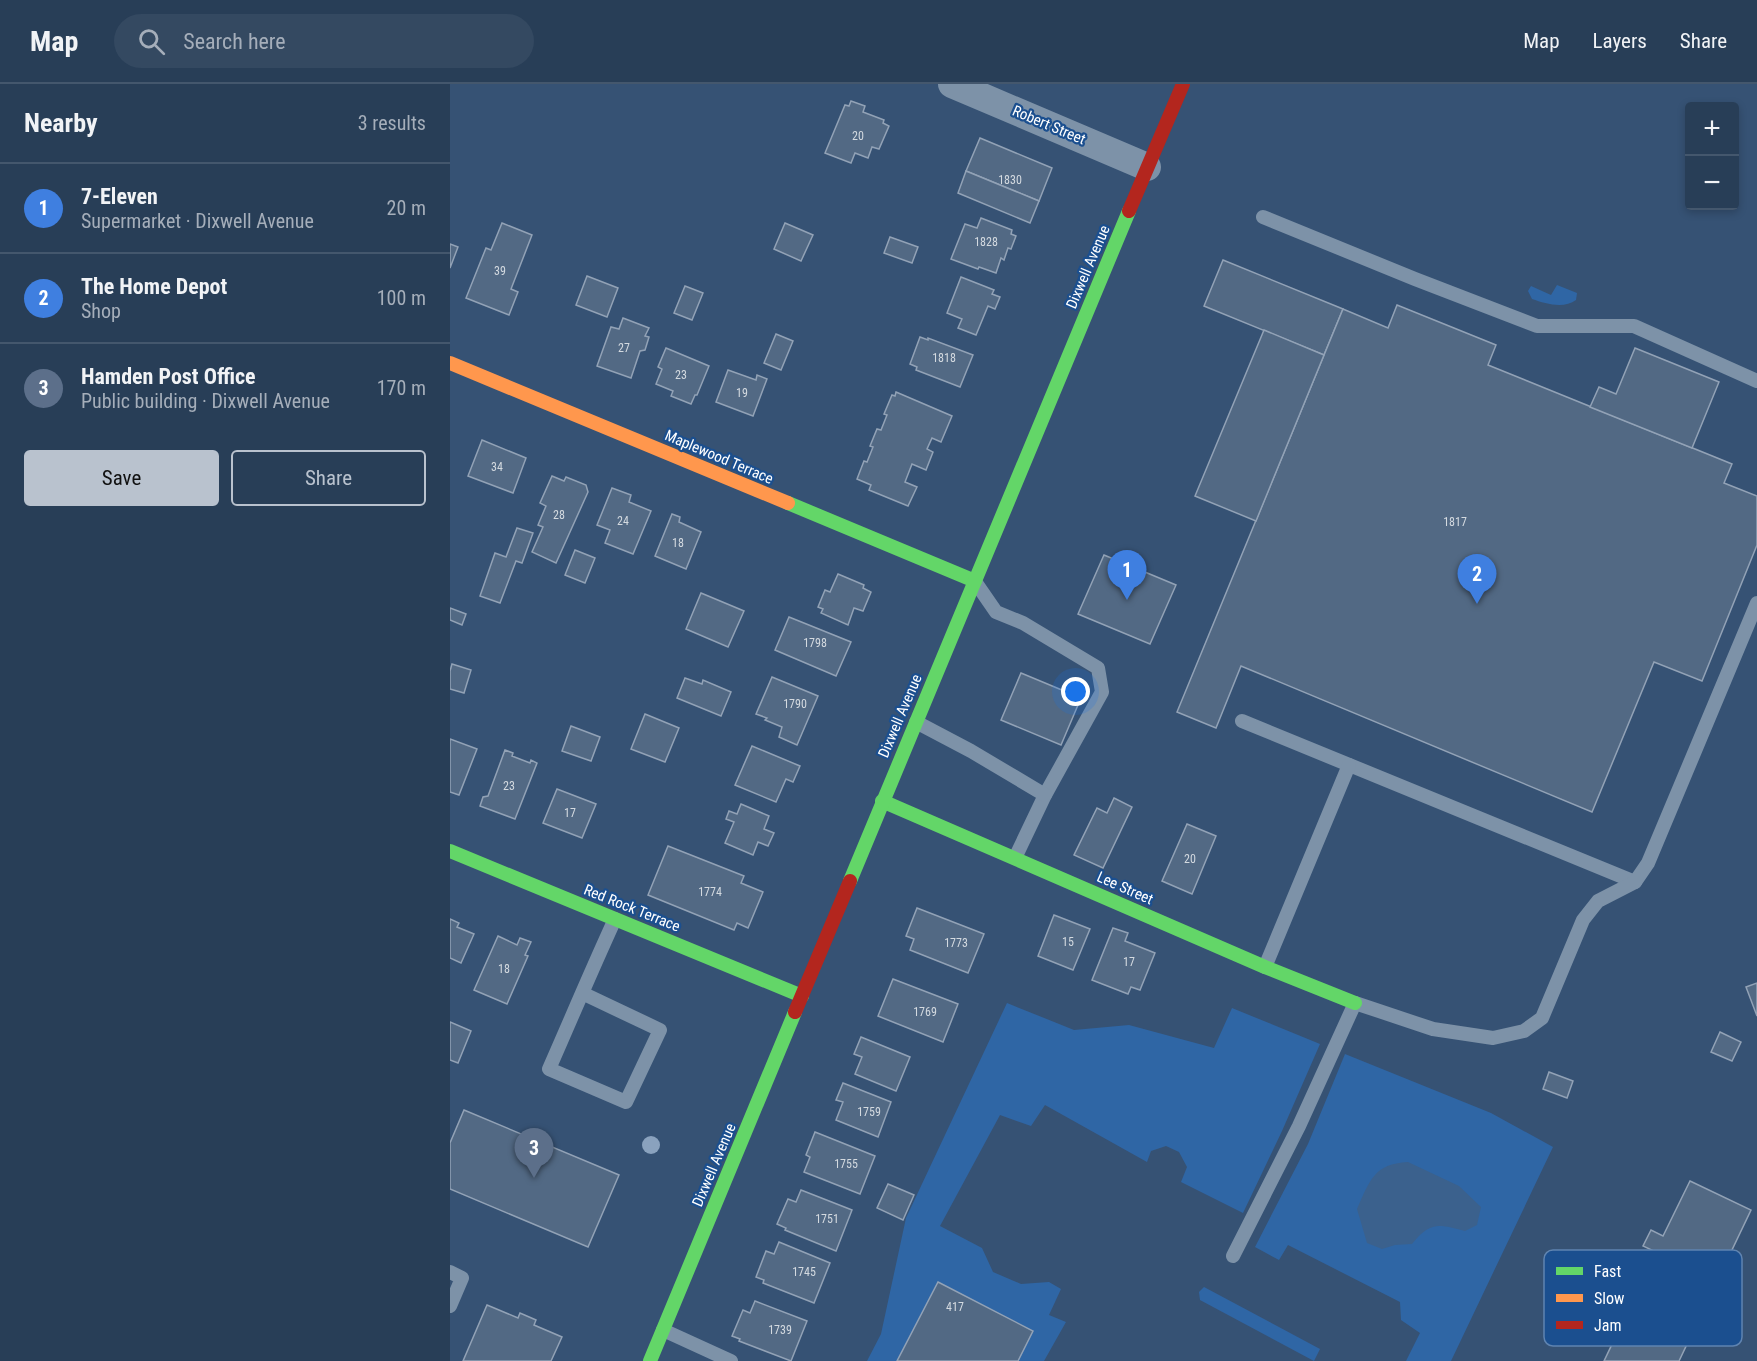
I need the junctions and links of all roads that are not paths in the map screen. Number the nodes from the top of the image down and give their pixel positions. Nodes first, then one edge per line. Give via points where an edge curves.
1 (1183, 84) edge
2 (958, 85) edge
3 (1147, 167) junction
4 (1263, 217) dead end
5 (450, 363) edge
6 (1757, 381) edge
7 (975, 581) junction
8 (1757, 603) edge
9 (1242, 721) dead end
10 (915, 722) junction
11 (1349, 765) junction
12 (1045, 795) junction
13 (882, 801) junction
14 (450, 851) edge
15 (1015, 858) junction
16 (1635, 882) junction
17 (615, 919) junction
18 (1265, 967) junction
19 (582, 993) junction
20 (802, 996) junction
21 (1355, 1003) junction
22 (1233, 1256) dead end
23 (450, 1272) edge
24 (450, 1306) edge
25 (663, 1330) junction
26 (650, 1361) edge
27 (731, 1361) edge

1 - 3 street, Dixwell Avenue
2 - 3 street, Robert Street
3 - 7 street, Dixwell Avenue
4 - 6 lane via 1537,326 1634,326
5 - 7 street, Maplewood Terrace
7 - 10 street, Dixwell Avenue
7 - 12 lane via 996,612 1023,623 1098,668 1102,692
8 - 16 lane via 1648,863
9 - 11 lane
10 - 12 lane
10 - 13 street, Dixwell Avenue
11 - 16 lane
11 - 18 lane
12 - 15 lane
13 - 15 street, Lee Street
13 - 20 street, Dixwell Avenue
14 - 17 street, Red Rock Terrace
15 - 18 street, Lee Street
16 - 21 lane via 1598,901 1583,920 1542,1018 1524,1031 1493,1038 1433,1029
17 - 19 lane
17 - 20 street, Red Rock Terrace
18 - 21 street, Lee Street
19 - 19 lane via 549,1069 626,1102 660,1030
20 - 25 street, Dixwell Avenue
21 - 22 lane
23 - 24 lane via 462,1278
25 - 26 street, Dixwell Avenue
25 - 27 lane

